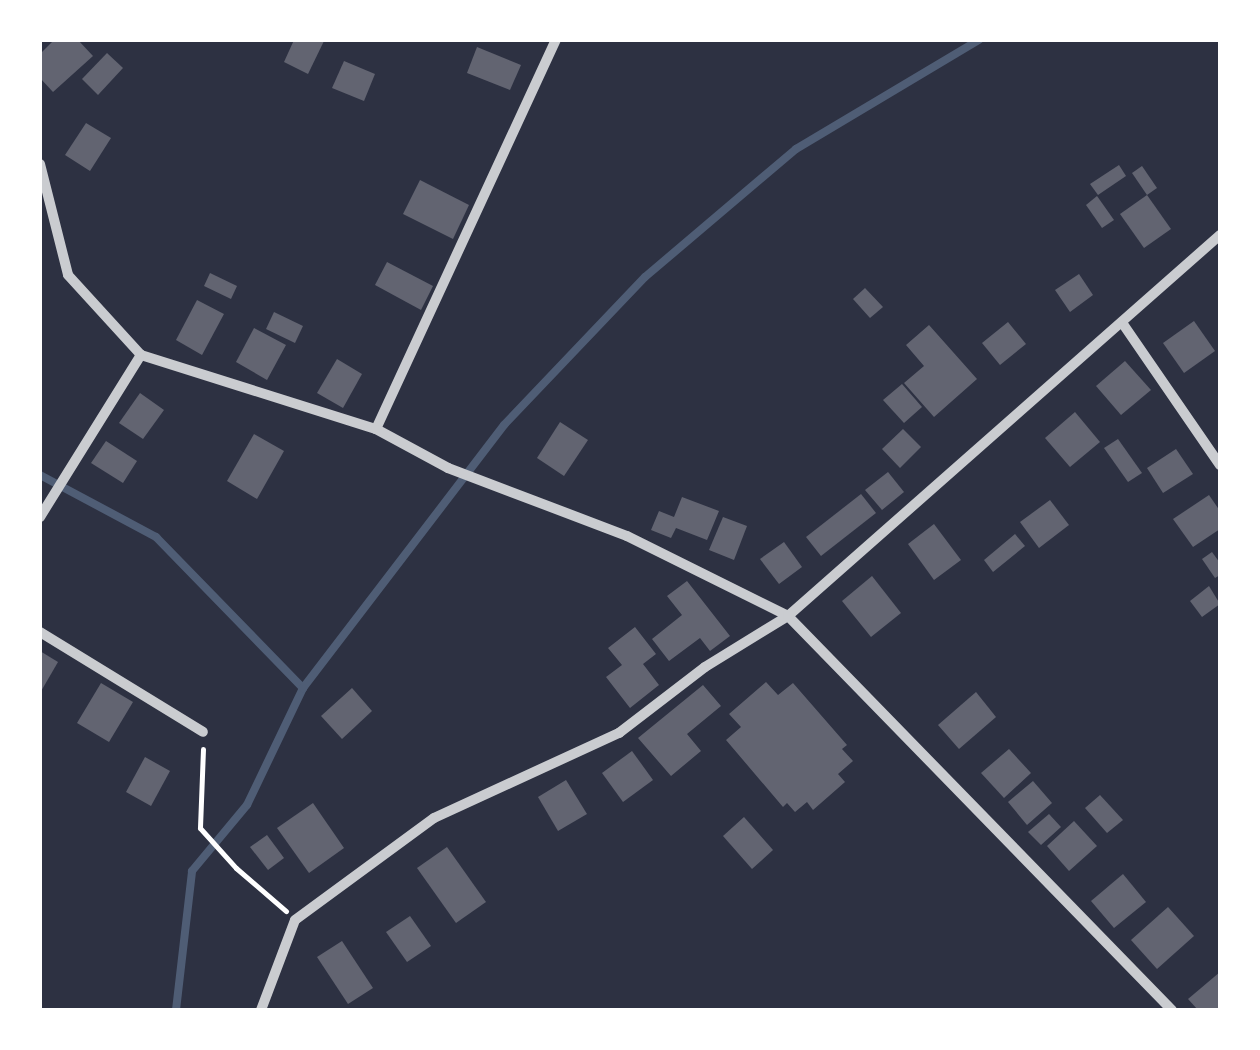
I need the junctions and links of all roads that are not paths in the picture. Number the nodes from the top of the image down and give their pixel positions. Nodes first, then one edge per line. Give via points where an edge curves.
1 (556, 40) edge
2 (40, 164) edge
3 (1220, 235) edge
4 (1123, 324) junction
5 (142, 354) junction
6 (376, 429) junction
7 (1220, 465) edge
8 (40, 517) edge
9 (788, 616) junction
10 (40, 632) edge
11 (203, 732) road end
12 (260, 1010) edge
13 (1172, 1010) edge

1 - 6 street
2 - 5 street via 68,275
3 - 4 street
4 - 7 street
4 - 9 street
5 - 6 street
5 - 8 street
6 - 9 street via 448,468 627,536
9 - 12 street via 619,734 434,818 295,920
9 - 13 street
10 - 11 street

